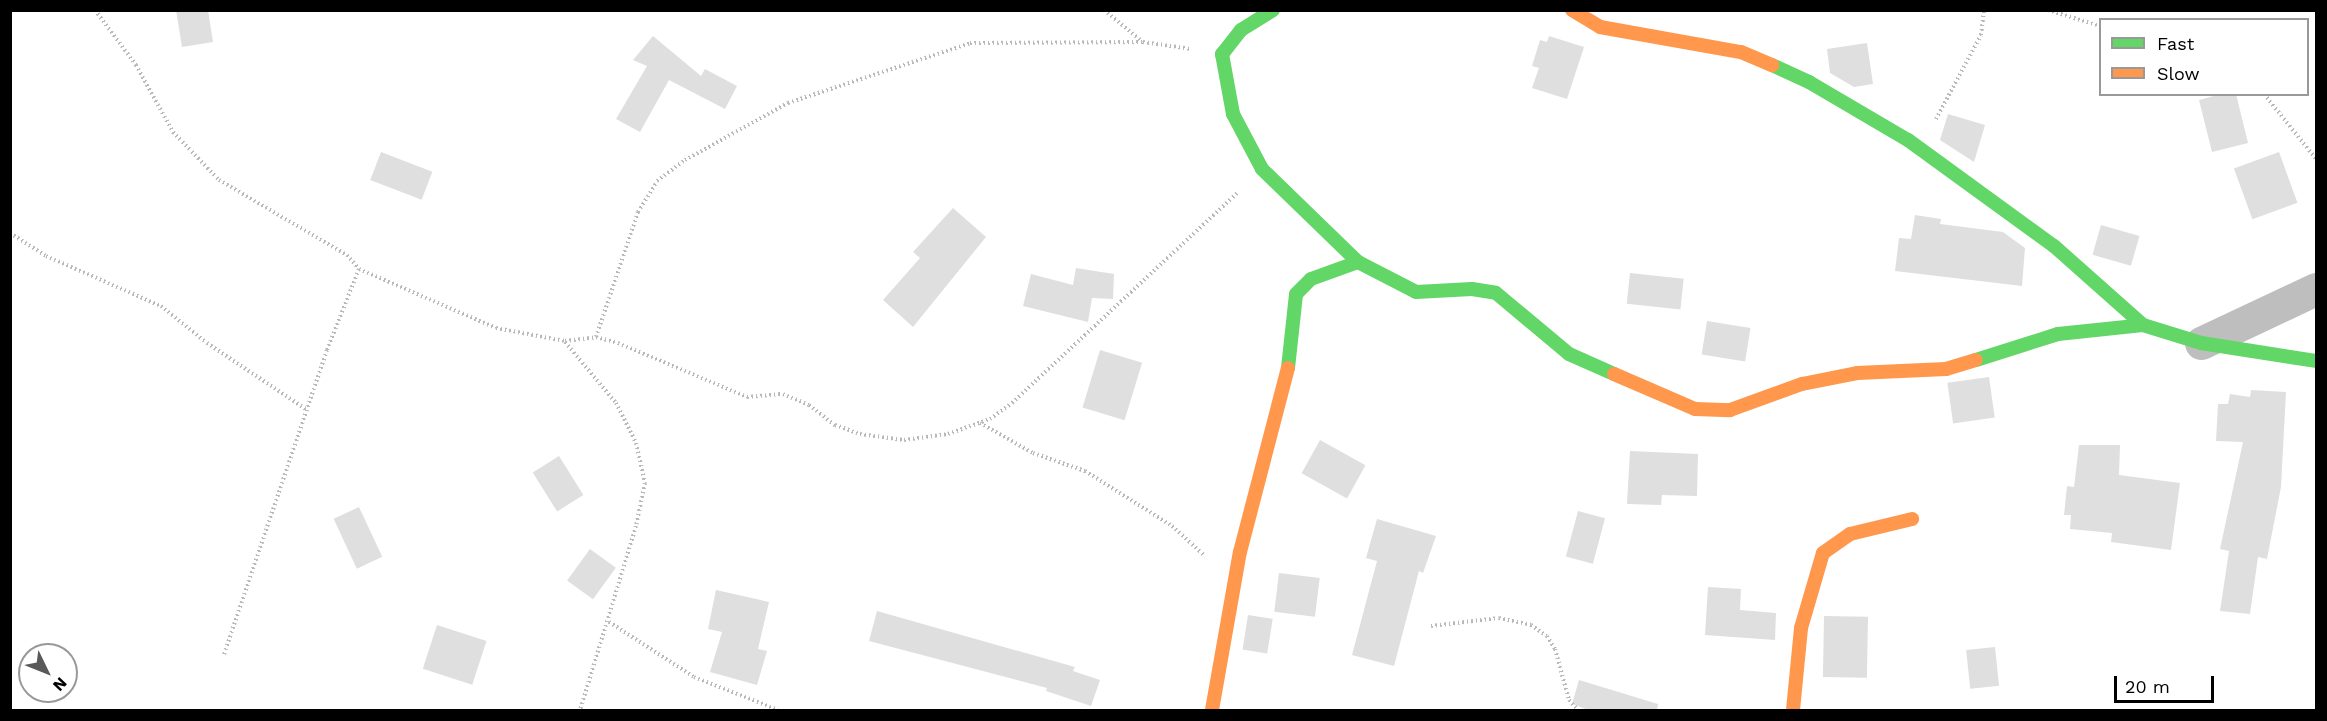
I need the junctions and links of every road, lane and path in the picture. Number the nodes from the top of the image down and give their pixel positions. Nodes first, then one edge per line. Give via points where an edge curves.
1 (95, 10) edge
2 (1104, 10) edge
3 (1273, 10) edge
4 (1572, 10) edge
5 (1984, 10) edge
6 (2048, 10) edge
7 (2099, 26) edge
8 (1143, 42) junction
9 (1222, 54) junction
10 (2266, 96) edge
11 (1922, 149) junction
12 (2316, 159) edge
13 (1262, 169) junction
14 (10, 234) edge
15 (1358, 262) junction
16 (358, 269) junction
17 (2316, 289) edge
18 (2143, 326) junction
19 (596, 337) junction
20 (565, 341) junction
21 (2201, 343) junction
22 (2316, 361) edge
23 (307, 410) junction
24 (980, 423) junction
25 (1912, 519) dead end
26 (1234, 582) junction
27 (609, 622) junction
28 (1431, 626) dead end
29 (224, 654) dead end
30 (580, 711) edge
31 (778, 711) edge
32 (1212, 711) edge
33 (1578, 711) edge
34 (1793, 711) edge

1 - 16 path via 136,65 173,132 219,180 347,255
2 - 8 path
3 - 9 street via 1241,30
4 - 11 street via 1600,27 1693,42 1766,61 1844,101
5 - 11 path via 1982,35
6 - 7 path
8 - 9 path
8 - 19 path via 970,43 788,103 685,160 657,181 638,212
9 - 13 street via 1222,76 1233,114
10 - 12 path
11 - 18 street via 2054,246
13 - 15 street
13 - 24 path via 1051,368 1012,403
14 - 23 path via 46,256 161,306 207,344
15 - 18 street via 1416,292 1496,293 1569,354 1657,394 1713,412 1730,410 1802,384 1857,373 1906,374 1946,369 2058,334
15 - 26 street via 1311,279 1296,294 1289,363
16 - 20 path via 496,328
16 - 23 path
17 - 21 street
18 - 21 street
19 - 20 path
19 - 24 path via 747,397 783,394 809,405 835,425 860,434 904,440 948,434
20 - 27 path via 616,403 636,442 645,483
21 - 22 street
23 - 29 path
24 - 26 path via 1033,453 1085,471 1172,526
25 - 34 street via 1850,534 1823,553 1801,628
26 - 32 street
27 - 30 path
27 - 31 path via 694,677
28 - 33 path via 1499,618 1531,625 1555,649 1569,700

